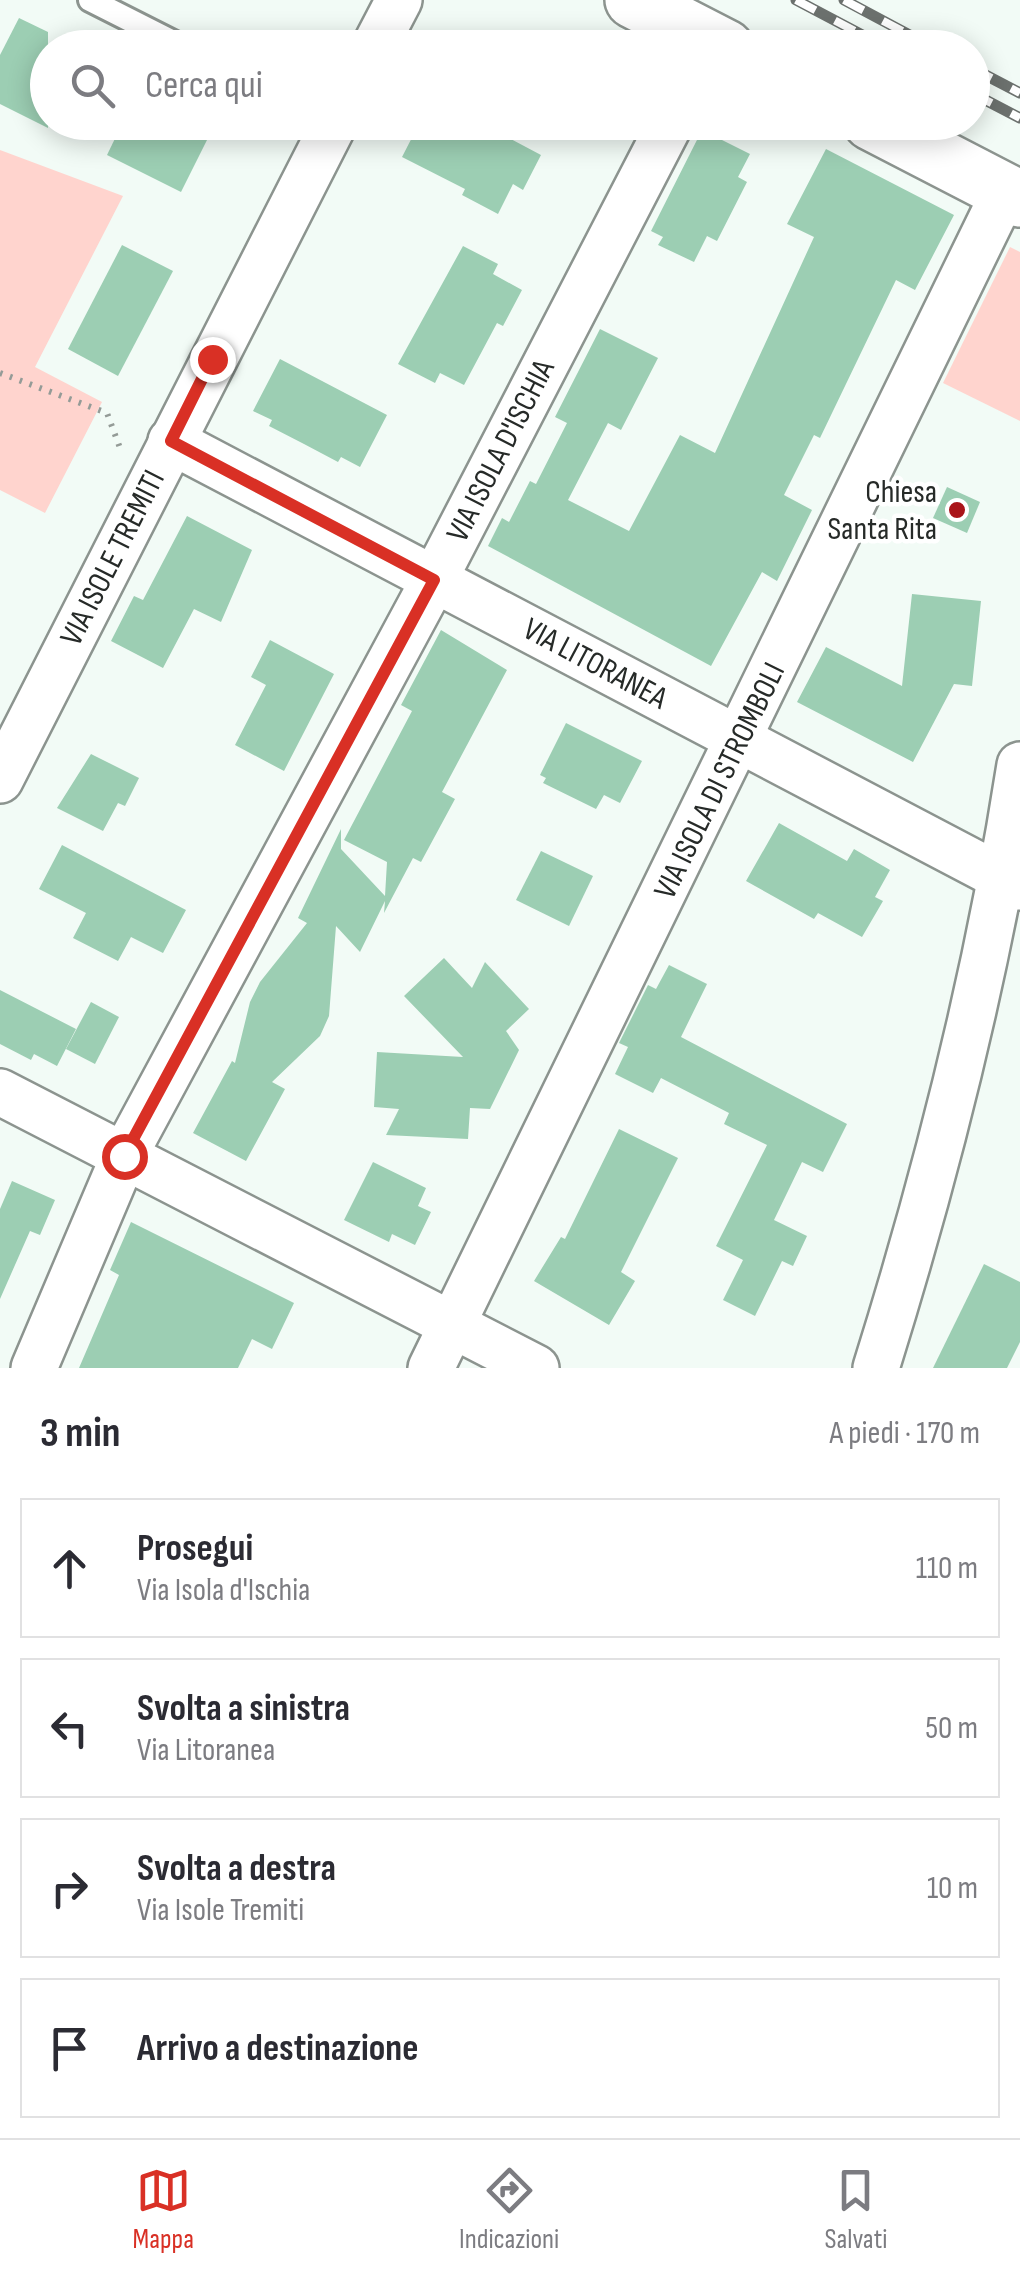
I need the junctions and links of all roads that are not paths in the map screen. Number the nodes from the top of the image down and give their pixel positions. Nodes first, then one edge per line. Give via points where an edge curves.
1 (90, 0) edge
2 (399, 0) edge
3 (633, 0) edge
4 (149, 30) edge
5 (383, 30) edge
6 (688, 30) edge
7 (326, 140) edge
8 (662, 140) edge
9 (906, 140) edge
10 (1012, 195) edge
11 (171, 441) junction
12 (434, 580) junction
13 (741, 740) junction
14 (1020, 765) edge
15 (0, 780) edge
16 (1011, 882) edge
17 (0, 1092) edge
18 (124, 1156) junction
19 (452, 1325) junction
20 (34, 1368) edge
21 (431, 1368) edge
22 (536, 1368) edge
23 (876, 1368) edge

1 - 4 lane
2 - 5 street
3 - 6 street
7 - 11 street, VIA ISOLE TREMITI
8 - 12 street, VIA ISOLA D'ISCHIA
9 - 10 street
10 - 13 street, VIA ISOLA DI STROMBOLI
11 - 12 street, VIA LITORANEA
11 - 15 street, VIA ISOLE TREMITI
12 - 13 street, VIA LITORANEA
12 - 18 street, VIA ISOLA D'ISCHIA
13 - 16 street, VIA LITORANEA
13 - 19 street, VIA ISOLA DI STROMBOLI
14 - 16 street
16 - 23 street
17 - 18 street
18 - 19 street
18 - 20 street, VIA ISOLA D'ISCHIA
19 - 21 street, VIA ISOLA DI STROMBOLI
19 - 22 street

